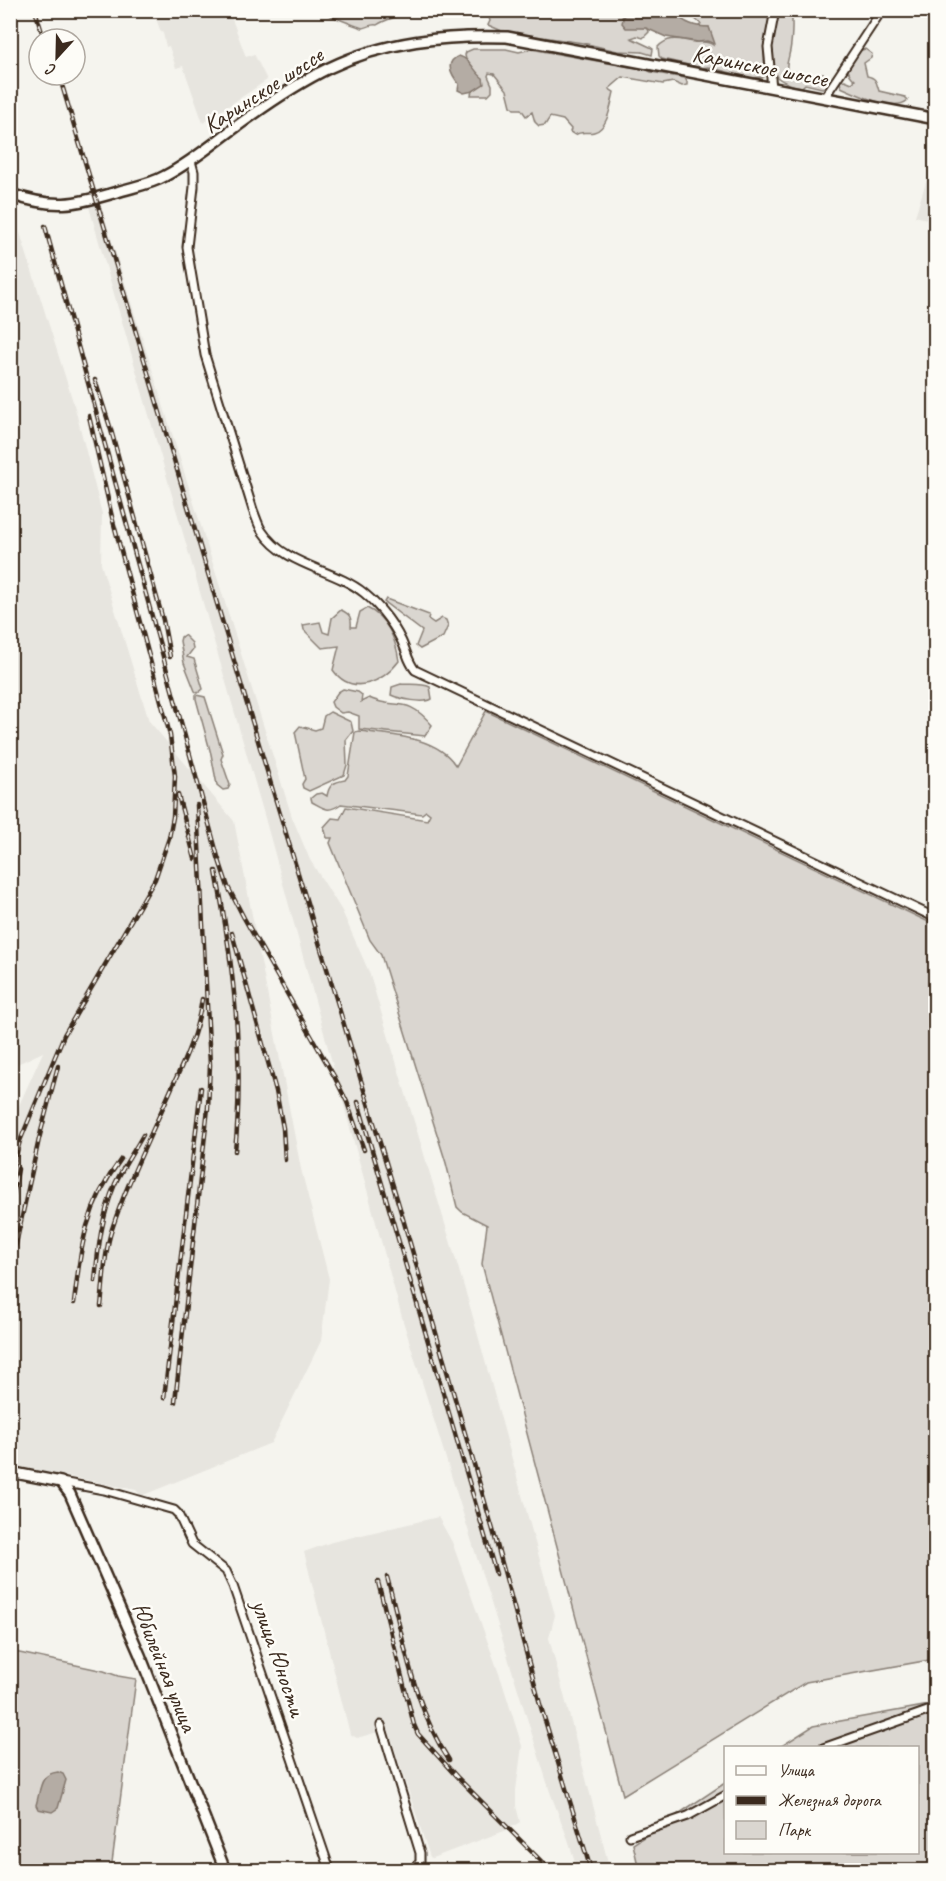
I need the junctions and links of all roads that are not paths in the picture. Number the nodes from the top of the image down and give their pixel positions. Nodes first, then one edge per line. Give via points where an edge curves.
1 (775, 10) edge
2 (882, 10) edge
3 (772, 88) junction
4 (824, 98) junction
5 (936, 119) edge
6 (191, 161) junction
7 (10, 194) edge
8 (936, 918) edge
9 (10, 1472) edge
10 (61, 1482) junction
11 (936, 1708) edge
12 (381, 1725) dead end
13 (829, 1746) edge
14 (724, 1796) edge
15 (630, 1836) dead end
16 (225, 1870) edge
17 (330, 1870) edge
18 (413, 1870) edge

1 - 3 street via 768,47
2 - 4 street
3 - 4 street, Каринское шоссе
3 - 6 street, Каринское шоссе via 507,38 423,40 369,52 328,68 251,116
4 - 5 street, Каринское шоссе
6 - 7 street, Каринское шоссе via 163,178 68,205 45,204
6 - 8 street via 194,187 187,247 205,355 253,510 273,543 298,562 346,580 366,594 393,625 415,670
9 - 10 street
10 - 16 street, Юбилейная улица via 84,1524 140,1655
10 - 17 street, улица Юности via 174,1510 192,1544 226,1571
11 - 13 street
12 - 18 street via 420,1853 420,1862
14 - 15 street via 688,1816

